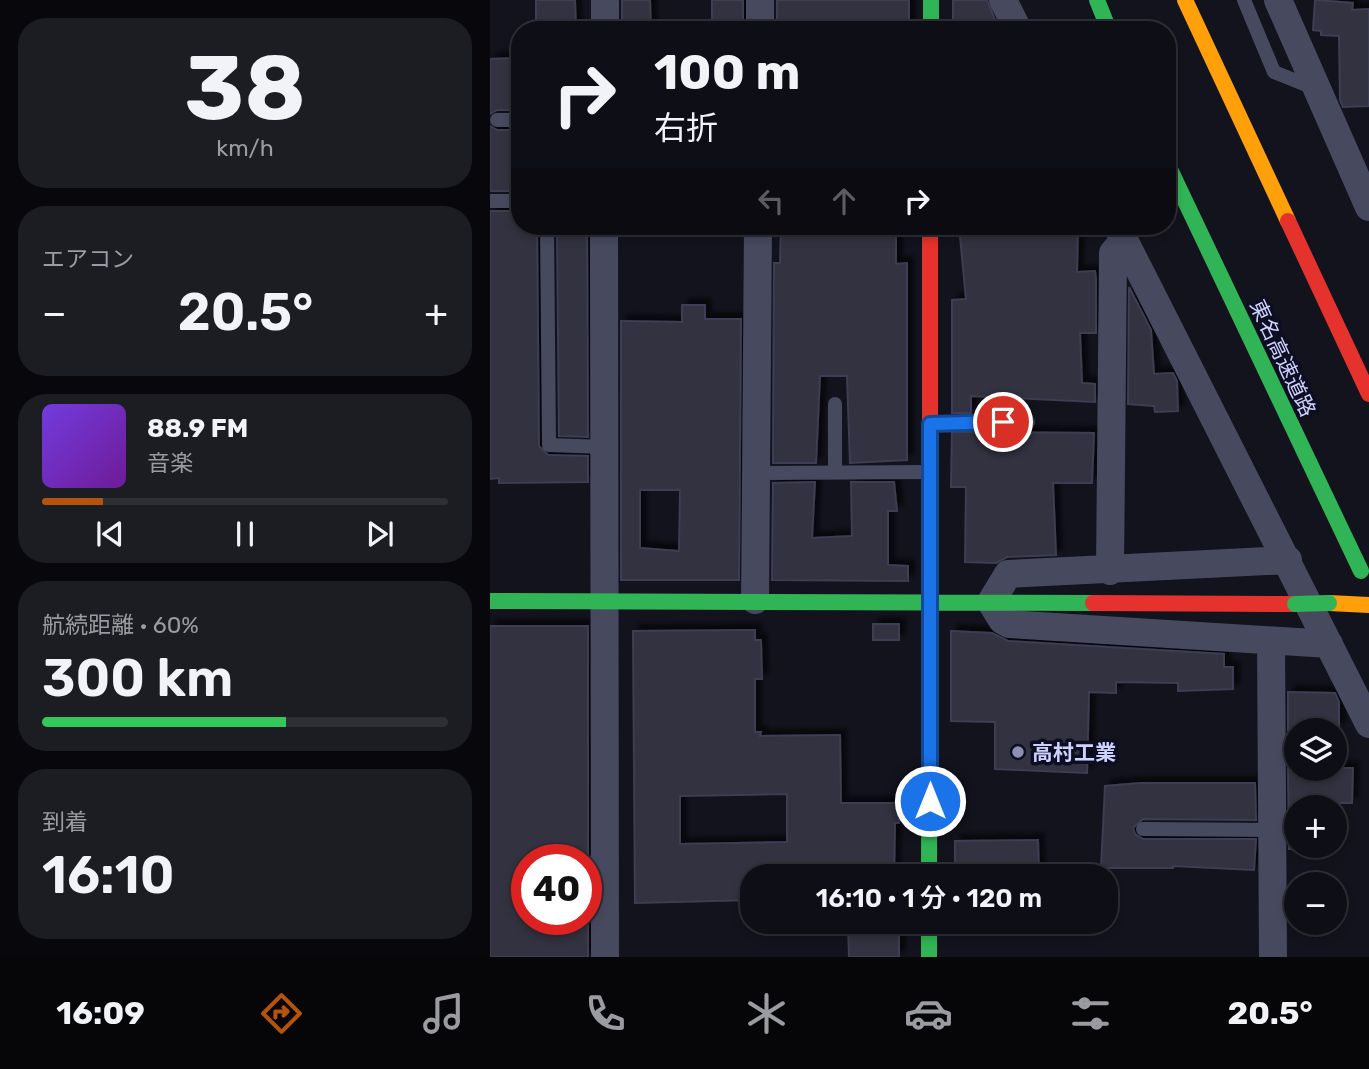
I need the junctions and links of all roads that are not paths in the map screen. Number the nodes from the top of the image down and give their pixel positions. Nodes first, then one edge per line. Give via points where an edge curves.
1 (605, 0) edge
2 (760, 0) edge
3 (931, 0) edge
4 (1003, 0) edge
5 (1087, 0) edge
6 (1097, 0) edge
7 (1185, 0) edge
8 (1194, 0) edge
9 (1244, 0) edge
10 (1278, 0) edge
11 (605, 21) edge
12 (760, 21) edge
13 (931, 21) edge
14 (1014, 21) edge
15 (1098, 21) edge
16 (1105, 21) edge
17 (1317, 89) junction
18 (497, 120) dead end
19 (511, 120) edge
20 (1260, 164) junction
21 (1176, 182) edge
22 (490, 201) edge
23 (511, 201) edge
24 (1369, 207) edge
25 (547, 235) edge
26 (604, 235) edge
27 (758, 235) edge
28 (930, 235) edge
29 (1119, 235) edge
30 (1121, 235) edge
31 (1369, 394) edge
32 (835, 404) dead end
33 (1028, 422) dead end
34 (930, 424) junction
35 (604, 447) junction
36 (835, 472) junction
37 (930, 472) junction
38 (756, 473) junction
39 (1289, 561) junction
40 (1110, 571) junction
41 (1361, 571) dead end
42 (604, 600) junction
43 (755, 600) junction
44 (490, 601) edge
45 (930, 602) junction
46 (991, 602) junction
47 (1369, 605) edge
48 (1270, 640) junction
49 (1329, 644) junction
50 (1369, 724) edge
51 (1143, 829) dead end
52 (1274, 830) junction
53 (929, 864) edge
54 (929, 934) edge
55 (605, 957) edge
56 (929, 957) edge
57 (1273, 957) edge

1 - 11 street
2 - 12 street
3 - 13 main road
4 - 14 street
5 - 15 lane
6 - 16 main road
7 - 20 main road
8 - 20 lane
9 - 17 lane via 1274,72
10 - 17 street
17 - 24 street
18 - 19 lane
20 - 31 main road
21 - 41 main road, 東名高速道路
22 - 23 lane
25 - 35 lane via 549,445
26 - 35 street
27 - 38 street
28 - 34 main road
29 - 40 street via 1113,253
30 - 39 street
32 - 36 lane
33 - 34 lane
34 - 37 main road
35 - 42 street
36 - 37 lane
36 - 38 lane
37 - 45 main road
38 - 43 street
39 - 40 street
39 - 49 street
40 - 46 street via 1007,574
42 - 43 main road
42 - 44 main road
42 - 55 street
43 - 45 main road
45 - 46 main road
45 - 53 main road
46 - 47 main road, bridge
46 - 48 street via 1009,624
48 - 49 street
48 - 52 street
49 - 50 street
51 - 52 lane
52 - 57 street
54 - 56 main road

